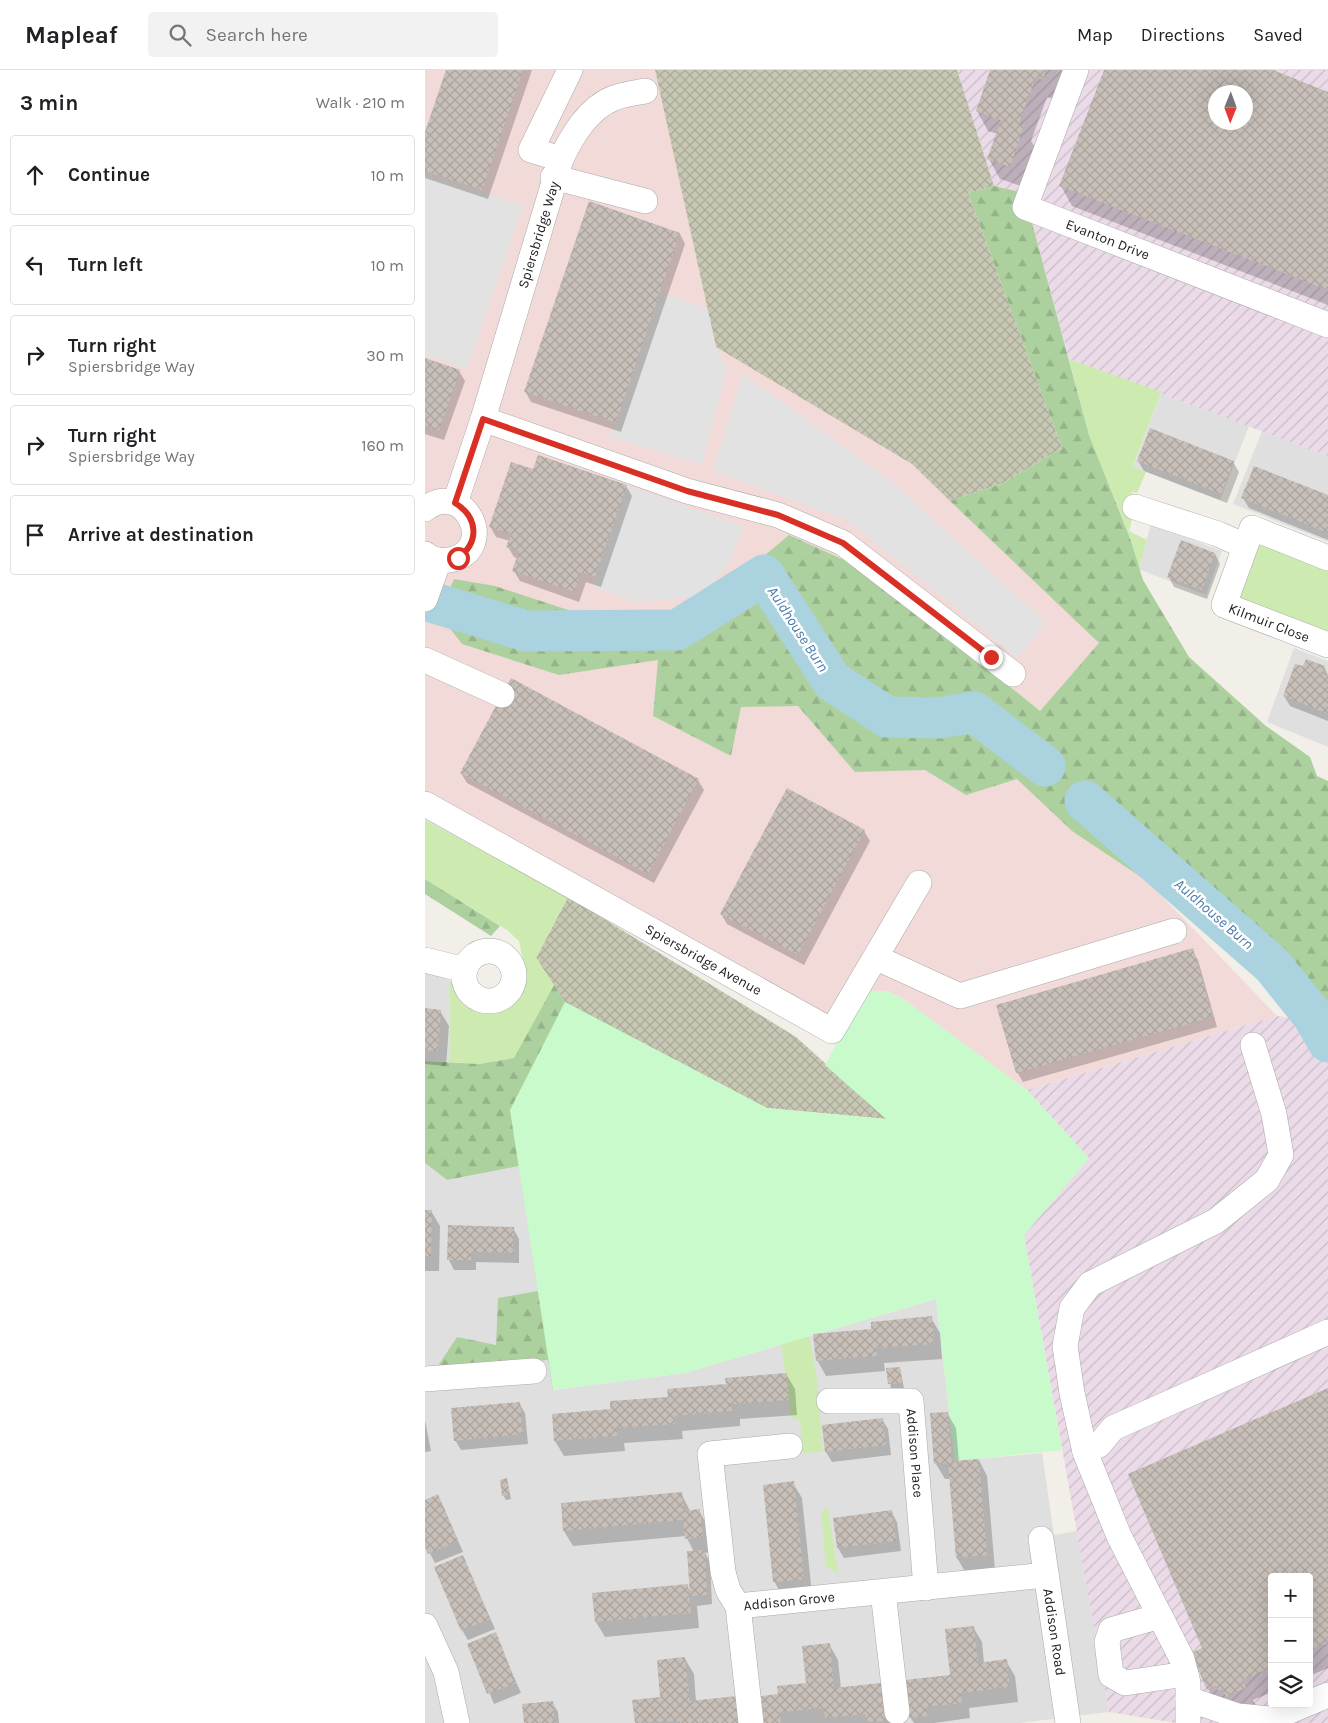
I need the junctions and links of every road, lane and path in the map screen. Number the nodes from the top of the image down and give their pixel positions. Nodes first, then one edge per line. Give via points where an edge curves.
1 (570, 70) edge
2 (1076, 70) edge
3 (645, 91) dead end
4 (557, 168) junction
5 (645, 201) dead end
6 (1328, 325) edge
7 (483, 419) junction
8 (455, 503) junction
9 (1135, 507) dead end
10 (425, 509) edge
11 (1245, 546) junction
12 (432, 557) edge
13 (1328, 558) edge
14 (426, 595) edge
15 (1328, 646) edge
16 (425, 660) edge
17 (1013, 674) dead end
18 (501, 695) dead end
19 (425, 804) edge
20 (919, 883) dead end
21 (1174, 931) dead end
22 (877, 958) junction
23 (425, 960) edge
24 (465, 970) dead end
25 (1253, 1045) dead end
26 (1328, 1332) edge
27 (533, 1370) dead end
28 (425, 1379) edge
29 (829, 1401) dead end
30 (790, 1446) dead end
31 (1085, 1452) junction
32 (1041, 1539) dead end
33 (1045, 1575) junction
34 (926, 1588) junction
35 (883, 1592) junction
36 (738, 1606) junction
37 (1160, 1616) junction
38 (425, 1626) edge
39 (1186, 1674) junction
40 (1328, 1695) edge
41 (1313, 1702) edge
42 (1298, 1708) edge
43 (1188, 1711) edge
44 (897, 1712) dead end
45 (457, 1723) edge
46 (751, 1723) edge
47 (1068, 1723) edge

1 - 4 street via 531,150
2 - 6 street, Evanton Drive via 1025,208
3 - 4 street, Spiersbridge Way via 613,98 589,115 570,140
4 - 5 street
4 - 7 street, Spiersbridge Way
7 - 8 street, Spiersbridge Way
7 - 17 street via 687,491 778,515 843,543
8 - 10 street via 436,502
8 - 12 street via 470,516 474,535 466,552 448,561
9 - 11 street
11 - 13 street, Kilmuir Close via 1252,528
11 - 15 street, Kilmuir Close via 1224,605
12 - 14 street
16 - 18 street
19 - 22 street, Spiersbridge Avenue via 832,1031
20 - 22 street, Spiersbridge Avenue
21 - 22 street via 960,996
23 - 24 street
25 - 31 street via 1274,1114 1281,1155 1267,1180 1217,1220 1090,1284 1072,1308 1065,1346 1071,1393
26 - 31 street via 1113,1428 1099,1444
27 - 28 street
29 - 34 street, Addison Place via 911,1401
30 - 36 street, Addison Grove via 710,1454 723,1572 728,1590
31 - 37 street via 1119,1536
32 - 33 street, Addison Road
33 - 34 street, Addison Grove
33 - 47 street, Addison Road
34 - 35 street, Addison Grove
35 - 36 street, Addison Grove
35 - 44 street
36 - 46 street
37 - 39 street via 1182,1658
37 - 39 street via 1111,1630 1107,1642 1111,1675 1125,1683
38 - 45 street via 445,1672
39 - 43 street
40 - 41 street
42 - 43 street via 1271,1719

